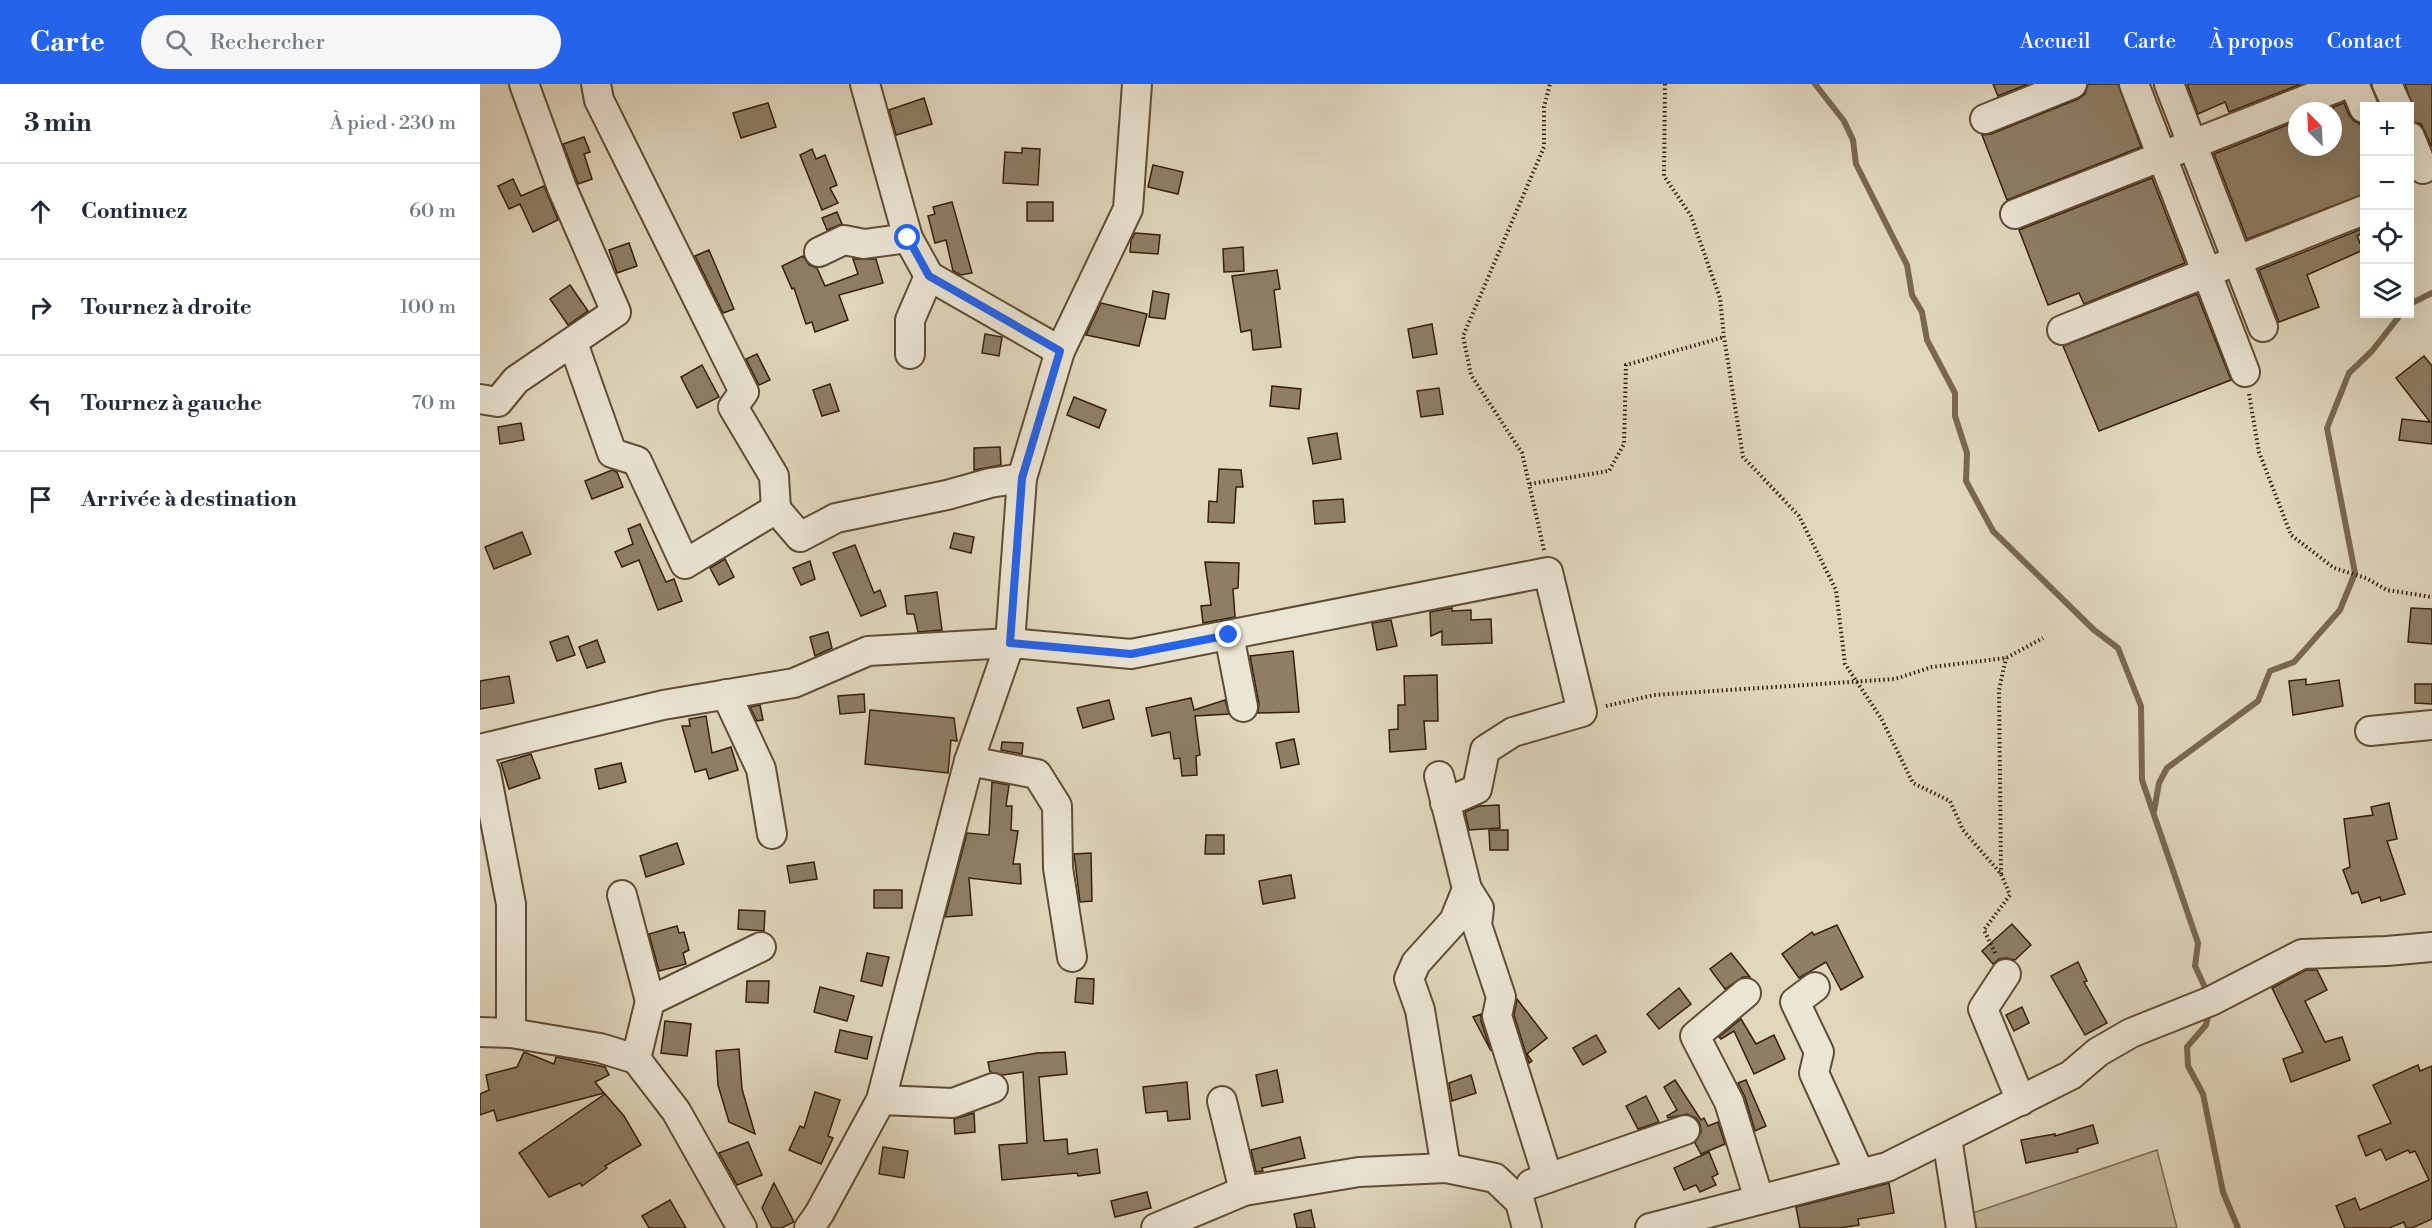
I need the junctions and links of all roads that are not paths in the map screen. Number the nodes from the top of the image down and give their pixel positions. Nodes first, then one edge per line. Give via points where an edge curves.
1 (524, 84) edge
2 (596, 84) edge
3 (865, 84) edge
4 (1137, 84) edge
5 (2072, 84) edge
6 (2134, 84) edge
7 (2169, 84) edge
8 (2346, 84) edge
9 (2354, 84) edge
10 (2387, 84) edge
11 (2362, 102) edge
12 (2395, 102) edge
13 (1985, 119) dead end
14 (2192, 144) junction
15 (2414, 148) edge
16 (2162, 156) junction
17 (2423, 169) dead end
18 (2360, 212) edge
19 (2015, 214) dead end
20 (908, 238) junction
21 (819, 252) dead end
22 (2237, 260) junction
23 (2207, 272) junction
24 (929, 276) junction
25 (2263, 327) dead end
26 (2062, 330) dead end
27 (573, 343) junction
28 (1060, 351) junction
29 (910, 354) dead end
30 (2245, 372) road end
31 (480, 399) edge
32 (1022, 478) junction
33 (776, 509) junction
34 (1229, 635) junction
35 (1010, 643) junction
36 (726, 694) junction
37 (1243, 707) dead end
38 (2432, 725) edge
39 (2370, 731) dead end
40 (480, 749) edge
41 (480, 757) edge
42 (969, 761) junction
43 (1439, 776) dead end
44 (1445, 803) junction
45 (772, 834) dead end
46 (1467, 889) junction
47 (622, 895) dead end
48 (760, 947) dead end
49 (2432, 947) edge
50 (1072, 957) dead end
51 (2006, 974) road end
52 (1815, 987) dead end
53 (1746, 993) dead end
54 (650, 1001) junction
55 (480, 1032) edge
56 (511, 1033) junction
57 (636, 1059) junction
58 (993, 1088) dead end
59 (881, 1100) junction
60 (1222, 1101) dead end
61 (2021, 1101) junction
62 (1685, 1130) dead end
63 (1947, 1138) junction
64 (1446, 1168) junction
65 (1860, 1174) junction
66 (1548, 1178) junction
67 (1244, 1191) junction
68 (1509, 1192) junction
69 (1744, 1211) edge
70 (742, 1228) edge
71 (809, 1228) edge
72 (1156, 1228) edge
73 (1527, 1228) edge
74 (1650, 1228) edge
75 (1961, 1228) edge

1 - 27 street via 562,188 616,312
2 - 33 street via 599,100 744,392 733,407 774,476
3 - 20 street
4 - 28 street via 1128,209
5 - 13 street
6 - 16 street
7 - 14 street
8 - 14 street
9 - 11 street
10 - 12 street
14 - 16 street
14 - 22 street
15 - 17 street
16 - 19 street
16 - 23 street
18 - 22 street
20 - 21 street via 864,244 844,240
20 - 24 street
22 - 23 street
22 - 25 street
23 - 26 street
23 - 30 street
24 - 28 street
24 - 29 street via 910,320
27 - 31 street via 516,380 498,402
27 - 33 street via 612,453 637,461 685,564
28 - 32 street
32 - 33 street via 836,518 800,537
32 - 35 street
34 - 35 street via 1131,654
34 - 37 street
34 - 44 street via 1548,572 1582,712 1513,732 1485,750 1478,789
35 - 36 street via 868,651 794,683
35 - 42 street
36 - 40 street via 663,705
36 - 45 street via 761,769
38 - 39 street
41 - 56 street via 511,904
42 - 50 street via 1037,774 1057,806 1058,868
42 - 59 street
43 - 44 street
44 - 46 street
46 - 64 street via 1454,921 1416,963 1408,979 1420,1010
46 - 66 street via 1479,908 1477,925 1500,997 1497,1016
47 - 54 street
48 - 54 street
49 - 61 street via 2302,954 2211,1001 2131,1034 2098,1052 2071,1075
51 - 61 street via 1983,1009
52 - 65 street via 1795,1002 1819,1052 1814,1073
53 - 69 street via 1695,1036 1729,1102
54 - 57 street
55 - 56 street
56 - 57 street via 600,1048
57 - 70 street via 676,1111
58 - 59 street via 953,1103
59 - 71 street
60 - 67 street
61 - 63 street
62 - 66 street
63 - 65 street via 1887,1167
63 - 75 street
64 - 67 street via 1359,1172
64 - 68 street via 1495,1178
65 - 69 street
66 - 68 street
67 - 72 street
68 - 73 street via 1520,1202
69 - 74 street

